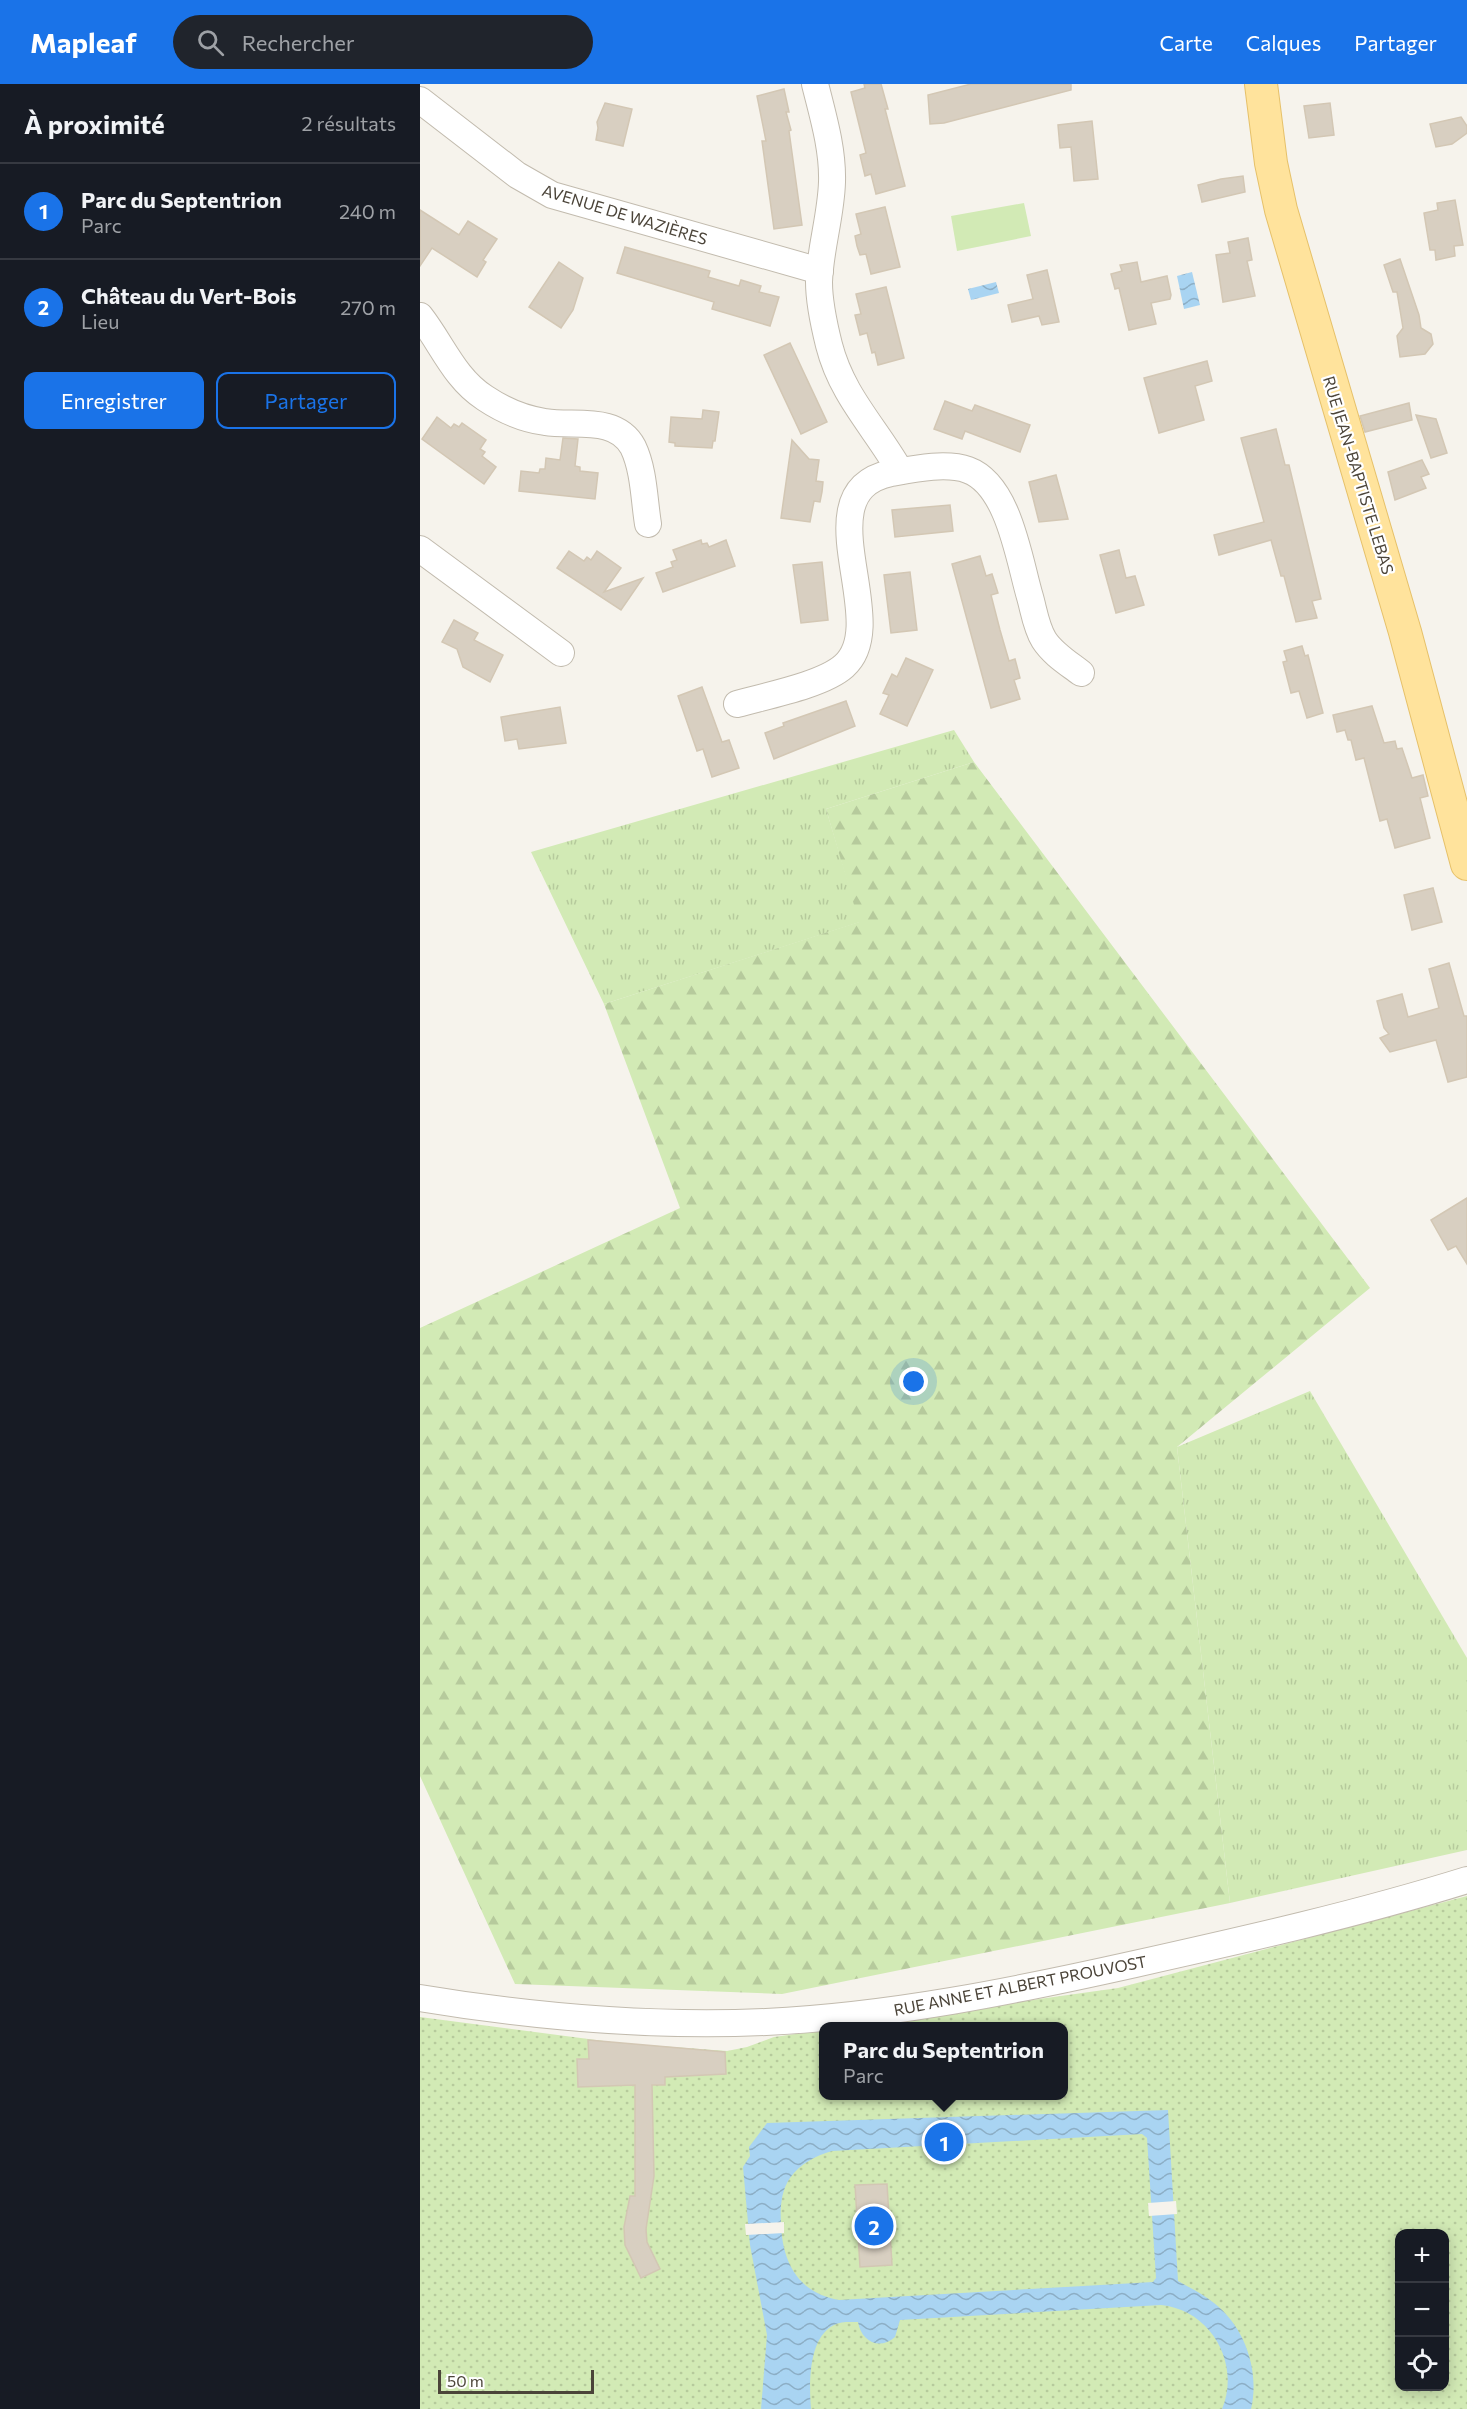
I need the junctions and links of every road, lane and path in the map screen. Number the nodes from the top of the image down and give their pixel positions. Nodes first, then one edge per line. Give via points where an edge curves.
1 (815, 84) edge
2 (1261, 84) edge
3 (420, 100) edge
4 (820, 271) junction
5 (420, 316) edge
6 (900, 471) junction
7 (648, 524) dead end
8 (420, 549) edge
9 (561, 654) dead end
10 (1081, 673) dead end
11 (737, 704) dead end
12 (1467, 864) edge
13 (1467, 1880) edge
14 (420, 1998) edge

1 - 4 street via 832,167
2 - 12 main road, RUE JEAN-BAPTISTE LEBAS via 1281,210 1402,622
3 - 4 street, AVENUE DE WAZIÈRES via 517,175 552,195
4 - 6 street via 825,328 840,377
5 - 7 street via 465,382 493,403 543,422 606,426 620,432 633,448 639,465
6 - 10 street via 967,470 991,488 1008,519 1039,631 1050,648
6 - 11 street via 867,485 850,512 849,537 860,630 851,658 825,677
8 - 9 street
13 - 14 street, RUE ANNE ET ALBERT PROUVOST via 1317,1923 1065,1979 852,2015 763,2022 617,2020 512,2012

